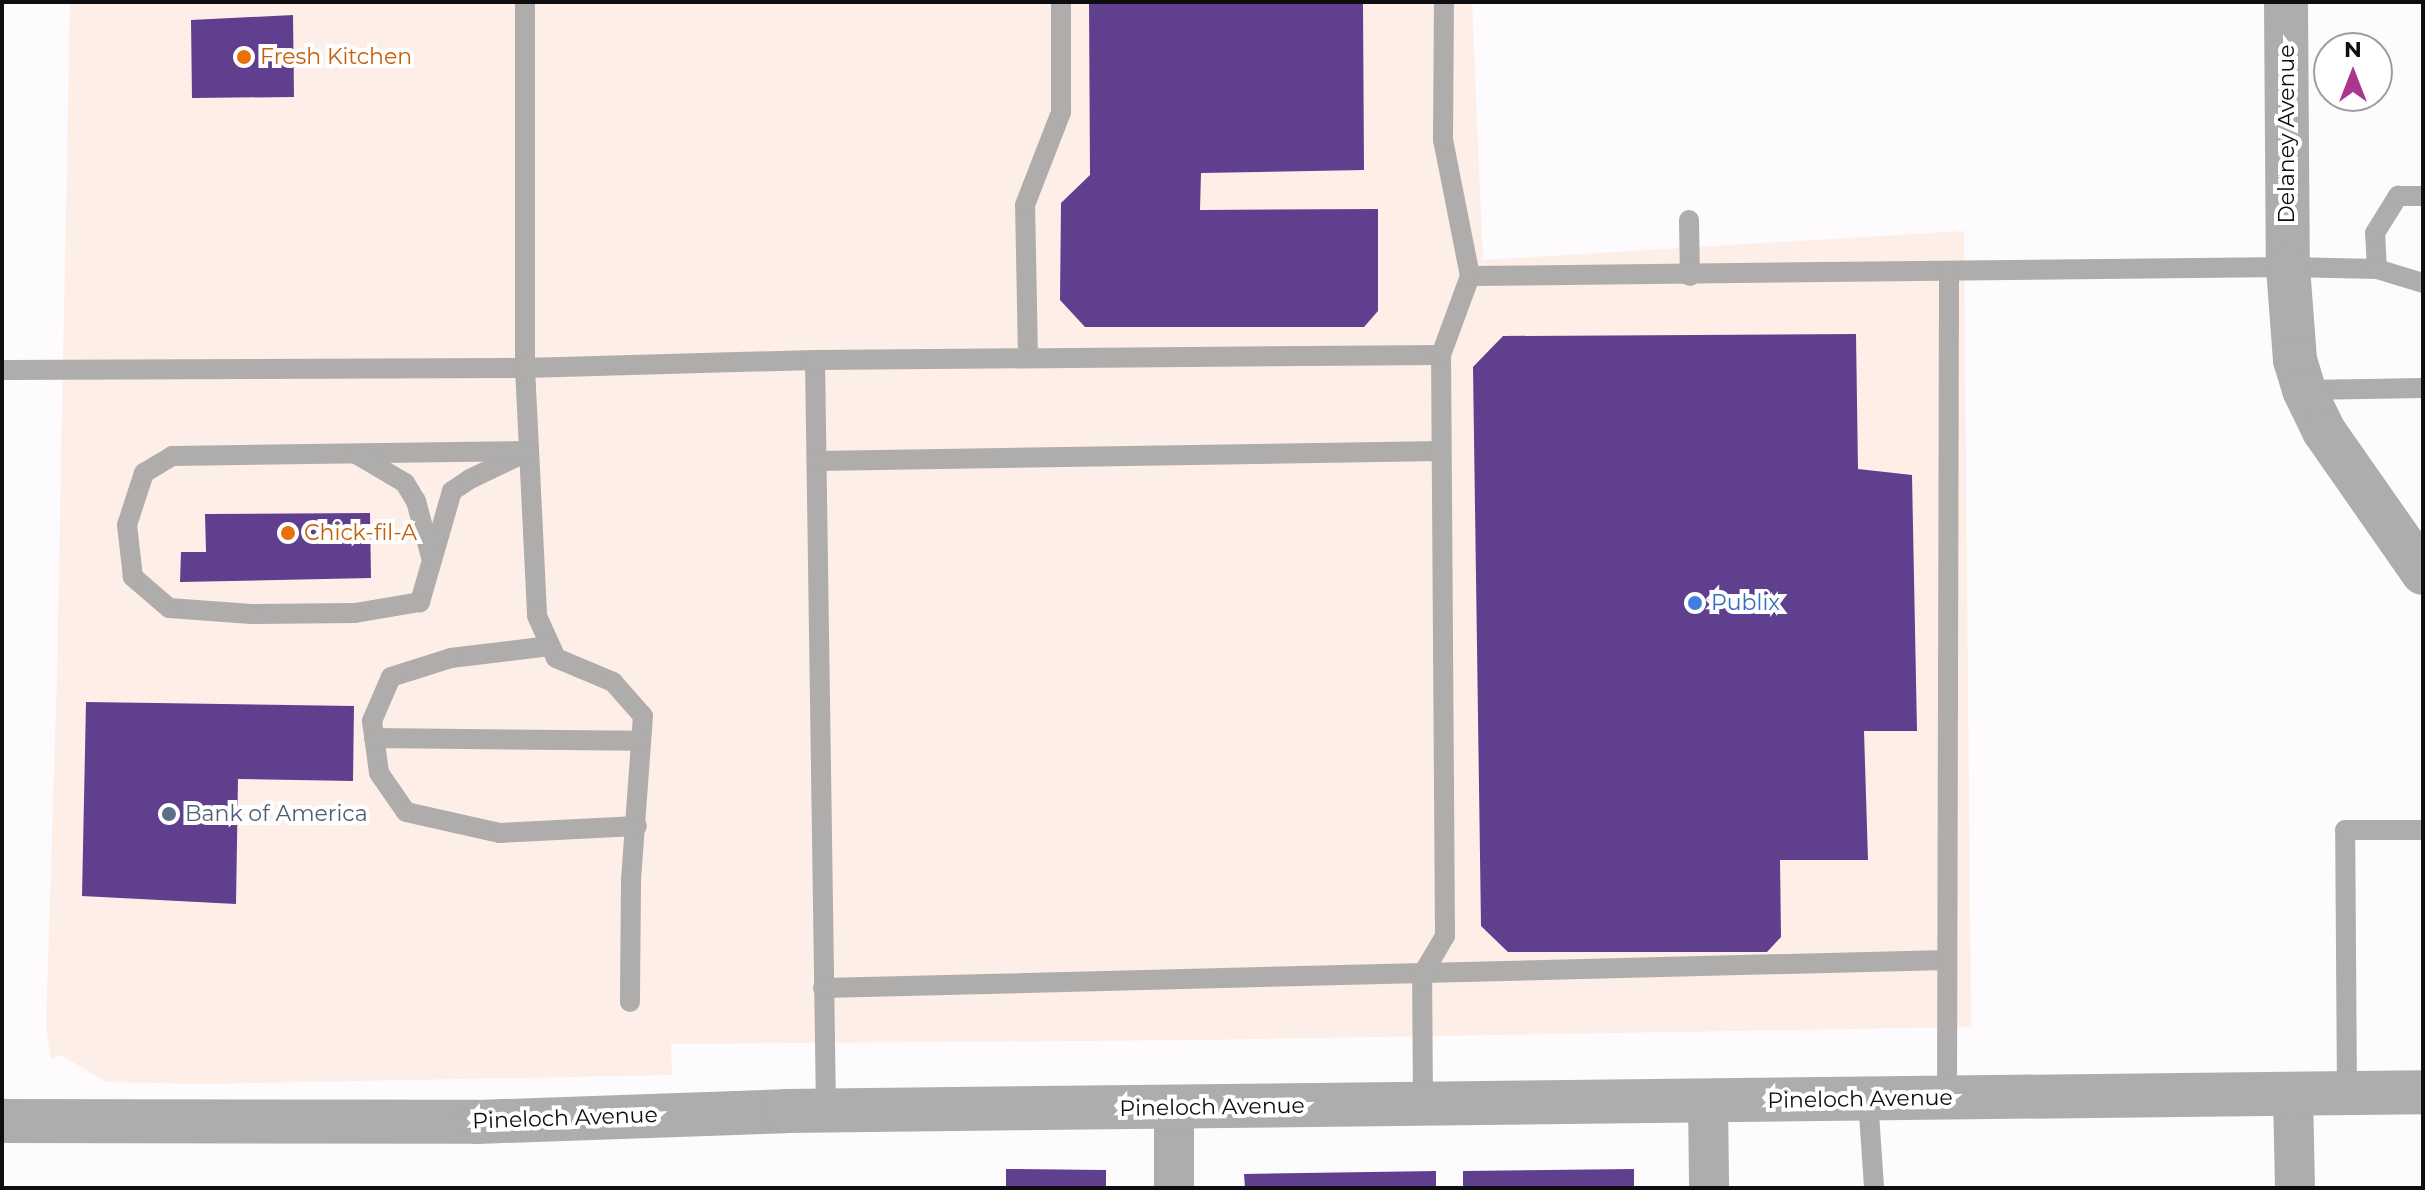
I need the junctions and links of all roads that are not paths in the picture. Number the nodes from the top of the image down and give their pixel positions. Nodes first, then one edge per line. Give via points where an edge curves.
1 (525, 2) edge
2 (1061, 2) edge
3 (1444, 2) edge
4 (2286, 2) edge
5 (2423, 196) edge
6 (1689, 220) dead end
7 (2288, 267) junction
8 (2377, 269) junction
9 (1949, 271) junction
10 (1470, 276) junction
11 (1690, 276) junction
12 (2423, 283) edge
13 (1441, 355) junction
14 (1028, 358) junction
15 (815, 360) junction
16 (525, 368) junction
17 (2, 370) edge
18 (2423, 388) edge
19 (2304, 390) junction
20 (529, 451) junction
21 (1441, 451) junction
22 (355, 453) junction
23 (817, 461) junction
24 (431, 561) junction
25 (2423, 573) edge
26 (550, 646) junction
27 (374, 738) junction
28 (641, 741) junction
29 (637, 826) junction
30 (2423, 830) edge
31 (1947, 960) junction
32 (1422, 975) junction
33 (823, 988) junction
34 (630, 1002) dead end
35 (2423, 1092) edge
36 (2347, 1093) junction
37 (2293, 1094) junction
38 (1947, 1098) junction
39 (1868, 1099) junction
40 (1708, 1101) junction
41 (1423, 1105) junction
42 (1174, 1107) junction
43 (826, 1111) junction
44 (2, 1121) edge
45 (1174, 1188) edge
46 (1709, 1188) edge
47 (1874, 1188) edge
48 (2295, 1188) edge

1 - 16 lane
2 - 14 lane via 1061,112 1025,205
3 - 10 lane via 1443,140
4 - 7 street, Delaney Avenue
5 - 8 lane via 2398,196 2375,233
6 - 11 lane
7 - 8 lane
7 - 9 lane
7 - 19 street, Delaney Avenue via 2292,340
8 - 12 lane
9 - 11 lane
9 - 31 lane
10 - 11 lane
10 - 13 lane
13 - 14 lane
13 - 21 lane
14 - 15 lane
15 - 16 lane
15 - 23 lane
16 - 17 lane
16 - 20 lane
18 - 19 lane
19 - 25 street, Delaney Avenue via 2324,431
20 - 22 lane
20 - 24 lane via 452,491
20 - 26 lane via 537,616
21 - 23 lane
21 - 32 lane via 1445,936
22 - 24 lane via 405,483 416,501
22 - 24 lane via 172,456 144,473 127,525 133,577 169,608 355,613 420,602
23 - 33 lane
26 - 27 lane via 451,658 391,677 372,721
26 - 28 lane via 556,658 613,682 643,716
27 - 28 lane
27 - 29 lane via 379,773 406,812 500,833
28 - 29 lane
29 - 34 lane
30 - 36 lane via 2345,830
31 - 32 lane
31 - 38 lane
32 - 33 lane
32 - 41 lane
33 - 43 lane
35 - 36 street, Pineloch Avenue
36 - 37 street, Pineloch Avenue
37 - 38 street, Pineloch Avenue
37 - 48 street
38 - 39 street, Pineloch Avenue
39 - 40 street, Pineloch Avenue
39 - 47 lane
40 - 41 street, Pineloch Avenue
40 - 46 street
41 - 42 street, Pineloch Avenue
42 - 43 street, Pineloch Avenue
42 - 45 street
43 - 44 street, Pineloch Avenue via 477,1122

